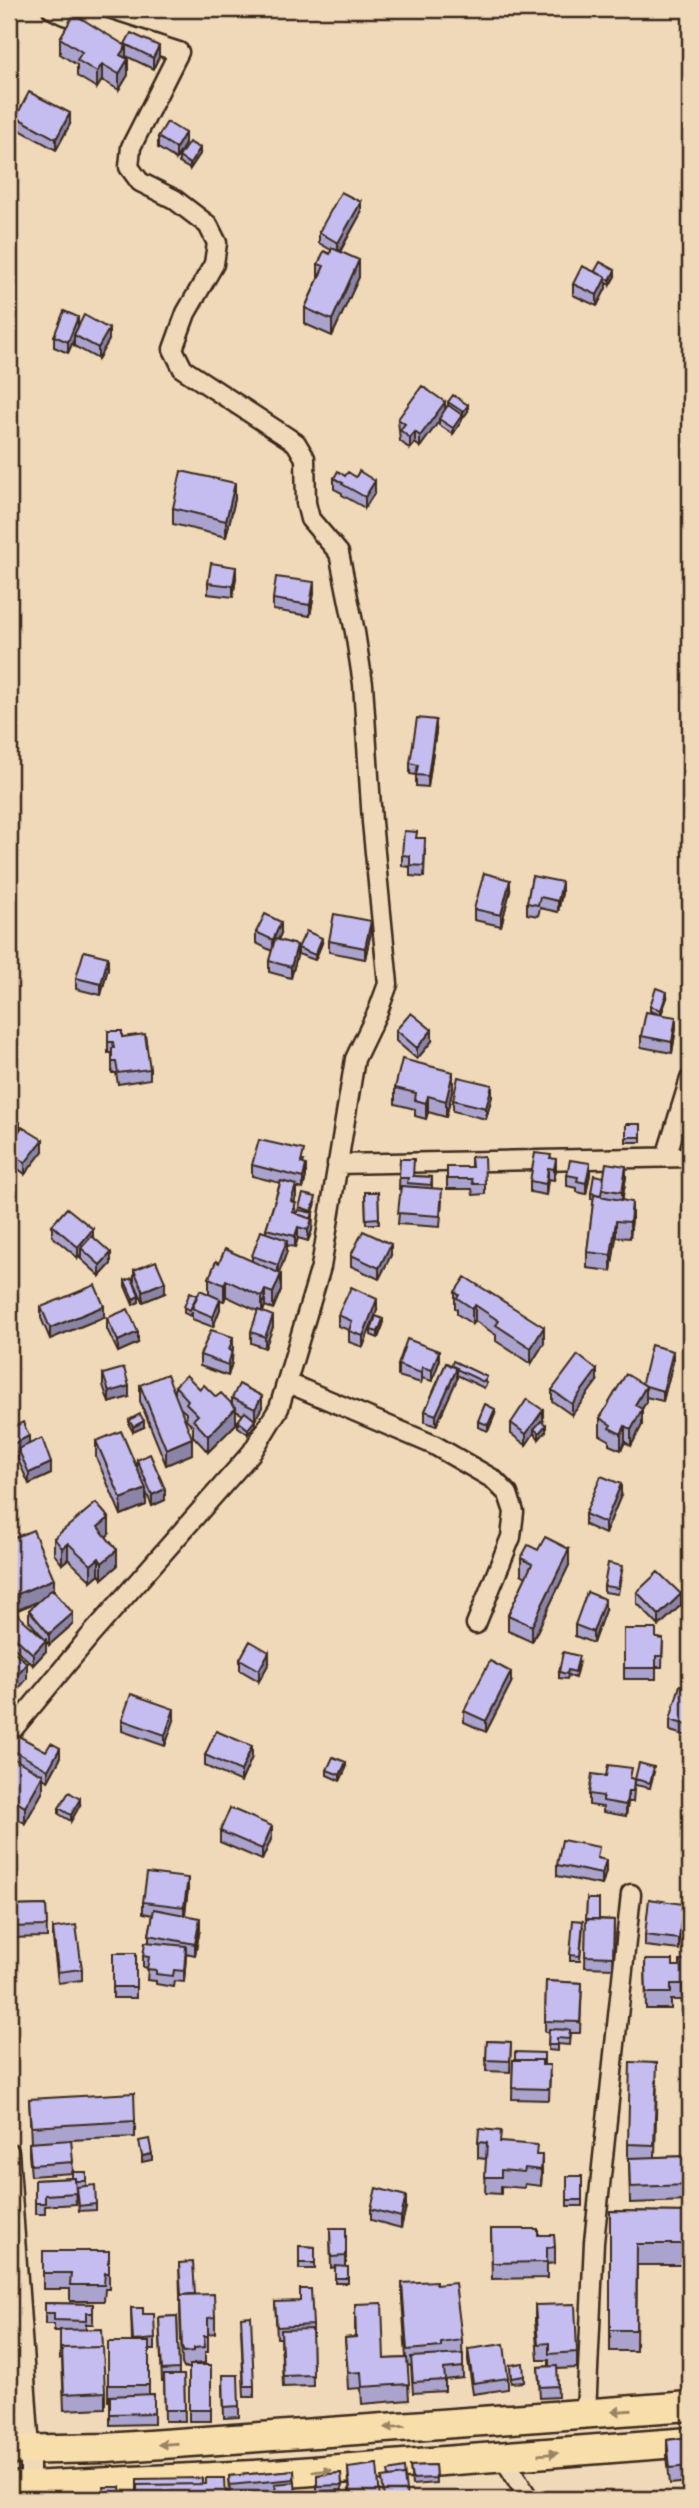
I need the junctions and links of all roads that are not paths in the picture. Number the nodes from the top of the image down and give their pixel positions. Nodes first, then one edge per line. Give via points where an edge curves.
1 (52, 9) edge
2 (690, 1079) edge
3 (666, 1157) junction
4 (690, 1157) edge
5 (337, 1164) junction
6 (288, 1383) junction
7 (476, 1623) dead end
8 (9, 1734) edge
9 (631, 1894) dead end
10 (9, 2152) edge
11 (690, 2406) edge
12 (586, 2413) junction
13 (690, 2442) edge
14 (19, 2449) edge
15 (503, 2458) junction
16 (23, 2490) edge
17 (529, 2499) edge

1 - 5 street via 179,52 131,147 128,167 140,182 174,199 208,225 217,243 214,264 186,313 173,349 183,369 296,443 305,458 310,519 339,552 363,684 388,984 355,1059
2 - 3 street
3 - 4 street
3 - 5 street
5 - 6 street via 321,1267
6 - 7 street via 434,1445 482,1472 508,1494 513,1512 511,1537
6 - 8 street via 279,1408 252,1452
9 - 12 street via 594,2242
10 - 14 street
11 -> 12 highway
12 -> 14 highway via 121,2447
15 -> 13 highway
14 - 16 street
16 -> 15 highway
15 - 17 street

